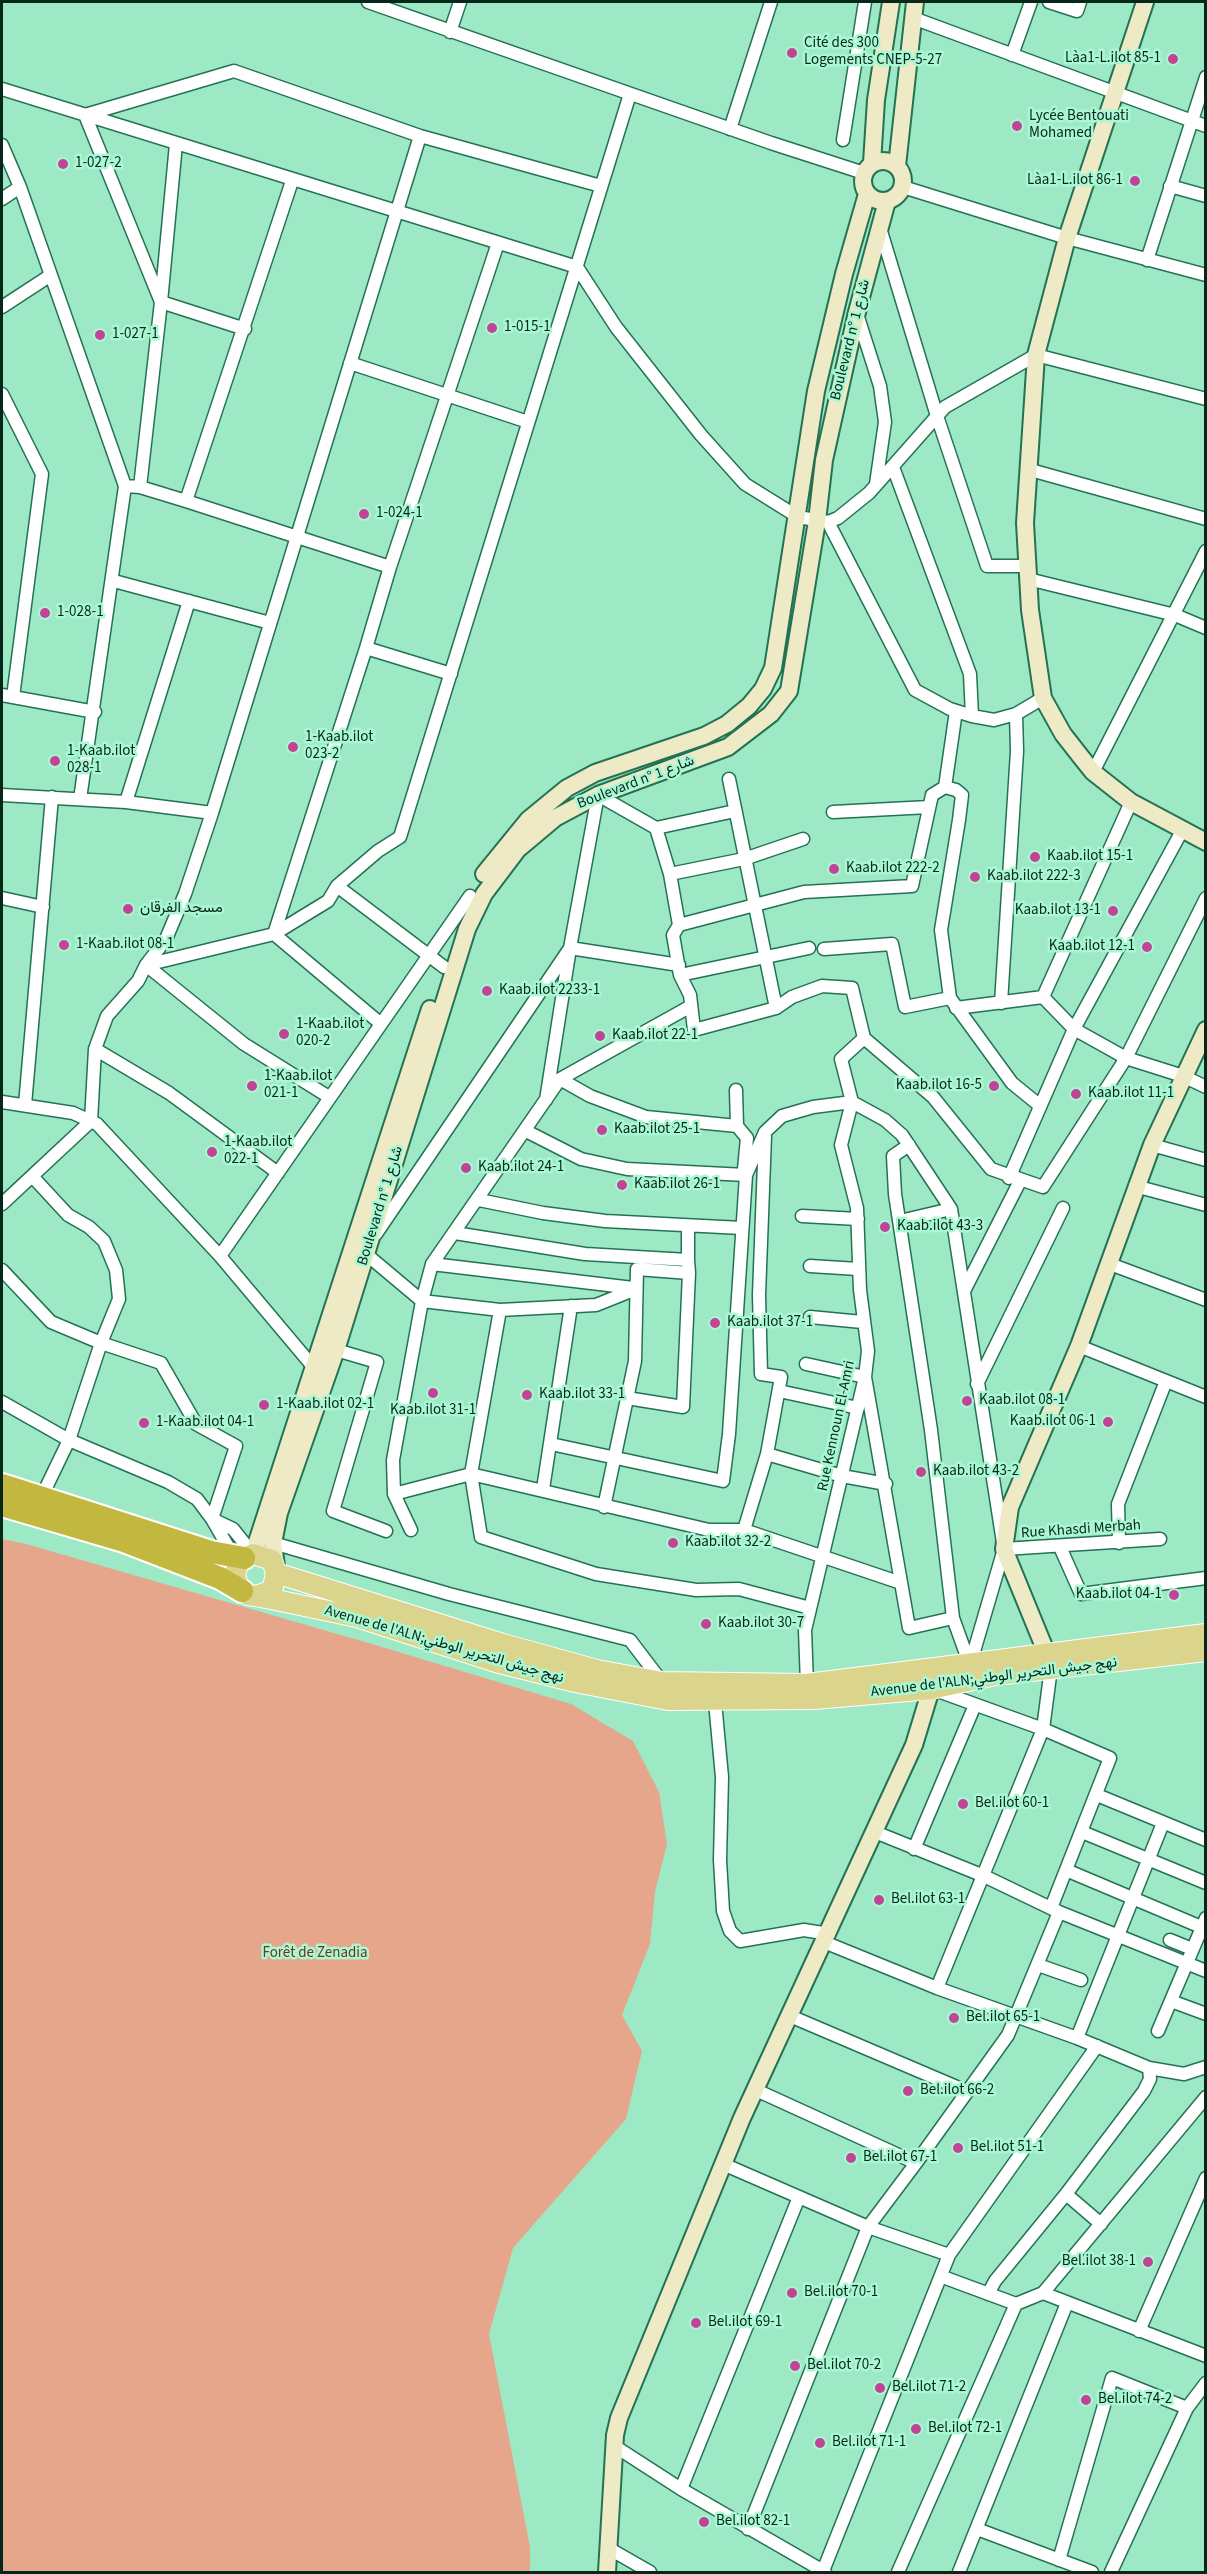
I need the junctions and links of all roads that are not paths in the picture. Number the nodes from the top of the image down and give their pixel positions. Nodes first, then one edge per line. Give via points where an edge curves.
1 (368, 2) edge
2 (460, 2) edge
3 (771, 2) edge
4 (865, 2) edge
5 (1031, 2) edge
6 (1049, 2) edge
7 (1080, 2) edge
8 (1145, 2) edge
9 (886, 3) edge
10 (914, 10) edge
11 (450, 32) junction
12 (1012, 55) junction
13 (1206, 76) edge
14 (2, 88) edge
15 (1115, 93) junction
16 (17, 94) junction
17 (630, 94) junction
18 (2, 98) edge
19 (85, 115) junction
20 (1191, 119) junction
21 (1206, 126) edge
22 (730, 129) junction
23 (420, 136) junction
24 (843, 140) dead end
25 (176, 144) junction
26 (2, 145) edge
27 (897, 166) junction
28 (868, 168) junction
29 (292, 181) junction
30 (601, 186) junction
31 (1170, 186) junction
32 (20, 187) junction
33 (903, 187) junction
34 (867, 194) junction
35 (1206, 196) edge
36 (2, 199) edge
37 (887, 201) junction
38 (396, 212) junction
39 (879, 226) junction
40 (1067, 238) junction
41 (498, 243) junction
42 (1148, 260) junction
43 (577, 267) junction
44 (51, 275) junction
45 (1206, 275) edge
46 (161, 302) junction
47 (2, 307) edge
48 (857, 312) junction
49 (244, 329) junction
50 (1036, 355) junction
51 (350, 363) junction
52 (2, 394) edge
53 (448, 397) junction
54 (1206, 399) edge
55 (937, 416) junction
56 (528, 422) junction
57 (892, 467) junction
58 (1027, 469) junction
59 (876, 485) junction
60 (125, 486) junction
61 (140, 487) junction
62 (186, 501) junction
63 (798, 517) junction
64 (1206, 519) edge
65 (823, 521) junction
66 (297, 536) junction
67 (1206, 551) edge
68 (390, 567) junction
69 (1028, 573) junction
70 (114, 581) junction
71 (189, 601) junction
72 (1175, 615) junction
73 (270, 623) junction
74 (1206, 628) edge
75 (366, 648) junction
76 (451, 674) junction
77 (7, 696) edge
78 (1043, 698) junction
79 (956, 711) junction
80 (95, 712) junction
81 (1016, 714) junction
82 (972, 716) junction
83 (1093, 772) junction
84 (729, 779) dead end
85 (945, 787) junction
86 (2, 795) edge
87 (598, 795) junction
88 (52, 797) junction
89 (80, 800) junction
90 (126, 802) junction
91 (1131, 802) junction
92 (929, 807) junction
93 (735, 811) junction
94 (833, 812) dead end
95 (212, 813) junction
96 (656, 828) junction
97 (1183, 829) junction
98 (803, 839) dead end
99 (1206, 842) edge
100 (744, 859) junction
101 (670, 874) junction
102 (337, 886) junction
103 (470, 896) junction
104 (2, 898) edge
105 (1206, 898) edge
106 (43, 907) junction
107 (754, 907) junction
108 (679, 924) junction
109 (274, 934) junction
110 (570, 948) junction
111 (809, 948) dead end
112 (824, 949) dead end
113 (428, 954) junction
114 (765, 958) junction
115 (146, 965) junction
116 (444, 967) junction
117 (679, 970) junction
118 (1043, 998) junction
119 (953, 1003) junction
120 (1001, 1003) junction
121 (691, 1006) junction
122 (776, 1008) junction
123 (381, 1024) junction
124 (1074, 1029) junction
125 (1206, 1030) edge
126 (864, 1038) junction
127 (95, 1049) junction
128 (1126, 1058) junction
129 (1183, 1076) junction
130 (560, 1079) junction
131 (1206, 1087) edge
132 (736, 1090) dead end
133 (329, 1097) junction
134 (546, 1100) junction
135 (2, 1102) edge
136 (852, 1102) junction
137 (25, 1104) junction
138 (1039, 1105) junction
139 (91, 1121) junction
140 (737, 1126) junction
141 (526, 1131) junction
142 (765, 1132) junction
143 (909, 1145) junction
144 (1152, 1145) junction
145 (1206, 1160) edge
146 (278, 1173) junction
147 (745, 1175) junction
148 (32, 1176) junction
149 (1015, 1179) junction
150 (1135, 1186) junction
151 (479, 1200) junction
152 (2, 1204) edge
153 (1206, 1205) edge
154 (1063, 1208) dead end
155 (951, 1209) junction
156 (802, 1216) dead end
157 (858, 1219) junction
158 (900, 1221) junction
159 (688, 1227) junction
160 (742, 1228) junction
161 (455, 1233) junction
162 (368, 1249) junction
163 (220, 1256) junction
164 (688, 1260) junction
165 (432, 1264) junction
166 (1110, 1264) junction
167 (810, 1266) dead end
168 (858, 1269) junction
169 (2, 1270) edge
170 (689, 1273) junction
171 (636, 1289) junction
172 (964, 1292) junction
173 (1206, 1300) edge
174 (422, 1301) junction
175 (571, 1306) junction
176 (500, 1310) junction
177 (810, 1317) dead end
178 (862, 1322) junction
179 (101, 1343) junction
180 (1079, 1346) junction
181 (336, 1350) junction
182 (806, 1364) dead end
183 (315, 1369) junction
184 (866, 1377) junction
185 (1166, 1381) junction
186 (977, 1384) junction
187 (779, 1392) junction
188 (1206, 1397) edge
189 (627, 1398) junction
190 (2, 1402) edge
191 (858, 1408) junction
192 (69, 1440) junction
193 (551, 1444) junction
194 (768, 1454) junction
195 (615, 1458) junction
196 (471, 1474) junction
197 (842, 1476) junction
198 (886, 1484) junction
199 (2, 1485) edge
200 (543, 1490) junction
201 (394, 1494) junction
202 (42, 1496) junction
203 (2, 1505) edge
204 (604, 1507) junction
205 (212, 1519) junction
206 (411, 1530) dead end
207 (744, 1530) junction
208 (386, 1531) dead end
209 (1160, 1539) dead end
210 (1119, 1543) junction
211 (1060, 1547) junction
212 (1004, 1549) junction
213 (249, 1554) junction
214 (823, 1556) junction
215 (276, 1570) junction
216 (1206, 1578) edge
217 (901, 1584) junction
218 (249, 1594) junction
219 (810, 1608) junction
220 (953, 1618) junction
221 (1206, 1634) edge
222 (1206, 1651) edge
223 (1049, 1660) junction
224 (970, 1665) junction
225 (662, 1682) junction
226 (807, 1684) junction
227 (931, 1689) junction
228 (715, 1702) junction
229 (975, 1705) junction
230 (1043, 1729) junction
231 (1097, 1794) junction
232 (1163, 1823) junction
233 (875, 1832) junction
234 (1082, 1832) junction
235 (1206, 1840) edge
236 (914, 1849) junction
237 (1149, 1861) junction
238 (1066, 1870) junction
239 (984, 1875) junction
240 (1206, 1883) edge
241 (1133, 1900) junction
242 (1055, 1910) junction
243 (1204, 1925) edge
244 (1118, 1936) junction
245 (826, 1938) junction
246 (1170, 1940) dead end
247 (1192, 1949) junction
248 (1186, 1964) junction
249 (1038, 1965) junction
250 (1206, 1971) edge
251 (1081, 1980) dead end
252 (937, 1988) junction
253 (1171, 2001) junction
254 (1206, 2014) edge
255 (790, 2016) junction
256 (1017, 2017) junction
257 (1158, 2031) dead end
258 (1077, 2038) junction
259 (1097, 2046) junction
260 (1206, 2067) edge
261 (1149, 2068) junction
262 (756, 2090) junction
263 (966, 2091) junction
264 (1206, 2097) edge
265 (916, 2163) junction
266 (723, 2164) junction
267 (1206, 2178) edge
268 (1066, 2194) junction
269 (799, 2197) junction
270 (1101, 2223) junction
271 (868, 2227) junction
272 (949, 2255) junction
273 (943, 2277) junction
274 (1043, 2293) junction
275 (988, 2294) junction
276 (1067, 2302) junction
277 (1016, 2304) junction
278 (1139, 2331) junction
279 (1206, 2356) edge
280 (1206, 2383) edge
281 (1186, 2408) junction
282 (616, 2447) junction
283 (681, 2489) junction
284 (748, 2529) junction
285 (977, 2529) junction
286 (608, 2548) junction
287 (1059, 2560) junction
288 (607, 2572) edge
289 (650, 2572) edge
290 (824, 2572) edge
291 (898, 2572) edge
292 (959, 2572) edge
293 (1092, 2572) edge
294 (1111, 2572) edge

1 - 11 street
2 - 11 street
3 - 22 street
4 - 24 street
5 - 12 street
6 - 7 street via 1077,11
8 - 15 main road
9 - 28 main road
10 - 12 street
10 - 27 main road
11 - 17 street
12 - 15 street
13 - 20 street
14 - 16 street
15 - 20 street
15 - 40 main road
16 - 18 street
16 - 19 street
17 - 22 street
17 - 30 street
19 - 23 street via 234,71
19 - 25 street
19 - 46 street
20 - 21 street
20 - 31 street
22 - 28 street
23 - 30 street
23 - 38 street
25 - 29 street
25 - 46 street
26 - 32 street
27 - 28 main road via 885,160
27 - 33 main road via 903,175
28 - 34 main road via 862,182
29 - 38 street
29 - 49 street
30 - 43 street
31 - 35 street
31 - 42 street
32 - 36 street
32 - 44 street
33 - 37 main road
33 - 40 street
34 - 37 main road
34 - 63 main road, Boulevard n° شارع 1 via 816,391
37 - 39 main road, Boulevard n° شارع 1
38 - 41 street
38 - 51 street
39 - 48 main road, Boulevard n° شارع 1
39 - 55 street
40 - 42 street
40 - 50 main road
41 - 43 street
41 - 53 street
42 - 45 street
43 - 56 street
43 - 63 street via 616,327 701,435 745,484
44 - 47 street
44 - 60 street
46 - 49 street
46 - 61 street
48 - 59 street via 880,386 885,422
48 - 65 main road, Boulevard n° شارع 1 via 824,460
49 - 62 street
50 - 54 street
50 - 55 street via 945,407
50 - 58 main road
51 - 53 street
51 - 66 street
52 - 77 street via 42,474
53 - 56 street
53 - 68 street
55 - 57 street
55 - 69 street via 987,566
56 - 76 street
57 - 59 street
57 - 82 street via 970,674
58 - 64 street
58 - 69 main road
59 - 65 street via 838,518
60 - 61 street
60 - 70 street
61 - 62 street
62 - 66 street
63 - 65 street
63 - 103 main road, Boulevard n° شارع 1 via 773,668 749,706 704,736 595,773 567,788 516,832
65 - 79 street via 915,690
65 - 87 main road, Boulevard n° شارع 1 via 795,668 785,700 728,747
66 - 68 street
66 - 73 street
67 - 72 street
68 - 75 street
69 - 72 street
69 - 78 main road
70 - 71 street
70 - 80 street
71 - 73 street
71 - 90 street
72 - 74 street
72 - 83 street
73 - 95 street
75 - 76 street
75 - 109 street
76 - 102 street via 400,837
77 - 80 street
78 - 81 street
78 - 83 main road via 1063,734
79 - 82 street
79 - 85 street
80 - 89 street
81 - 82 street via 994,720
81 - 120 street
83 - 91 main road
84 - 93 street
85 - 92 street via 932,795
85 - 119 street via 962,795 941,930
86 - 88 street
87 - 96 street
87 - 110 street
87 - 162 main road, Boulevard n° شارع 1 via 555,818 525,843 480,902 467,929 426,1056
88 - 89 street
88 - 106 street
89 - 90 street
90 - 95 street
91 - 97 main road
91 - 118 street
92 - 94 street
92 - 107 street via 912,886 804,892
93 - 96 street
93 - 100 street
95 - 115 street via 166,939
96 - 101 street
97 - 99 main road
97 - 124 street
98 - 100 street
100 - 101 street
100 - 107 street
101 - 108 street
102 - 109 street via 328,902
102 - 113 street
103 - 113 street
103 - 116 main road, Boulevard n° شارع 1
104 - 106 street
105 - 128 street
106 - 137 street
107 - 108 street
107 - 114 street
108 - 117 street via 674,935
109 - 115 street
109 - 123 street
110 - 117 street
110 - 134 street
110 - 162 street
111 - 114 street
112 - 119 street via 892,944 905,1006
113 - 116 street
113 - 123 street
114 - 117 street
114 - 122 street
115 - 127 street via 138,981 107,1016
115 - 133 street via 244,1044
116 - 183 main road, Boulevard n° شارع 1
117 - 121 street
118 - 120 street
118 - 124 street
119 - 120 street
119 - 138 street via 1012,1083
121 - 122 street via 694,1030
121 - 130 street
122 - 126 street via 792,997 822,986 852,987
123 - 133 street
124 - 128 street
124 - 138 street
125 - 129 main road
126 - 136 street via 841,1059
126 - 149 street via 933,1096 991,1170
127 - 139 street
127 - 146 street via 170,1093
128 - 129 street
128 - 149 street via 1043,1187
129 - 131 street
129 - 144 main road
130 - 134 street
130 - 140 street via 590,1096 646,1117
132 - 140 street
133 - 146 street
134 - 141 street
135 - 137 street
136 - 142 street via 782,1116
136 - 143 street via 885,1120
136 - 157 street, Rue Kennoun El-Amri via 841,1145
137 - 139 street via 73,1113
138 - 149 street
139 - 148 street
139 - 163 street
140 - 147 street via 747,1138
141 - 147 street via 581,1159 615,1166
141 - 151 street
142 - 147 street
142 - 187 street via 759,1295 761,1374 781,1377
143 - 155 street
143 - 158 street via 893,1156
144 - 145 street
144 - 150 main road
146 - 163 street
147 - 160 street
148 - 152 street
148 - 179 street via 68,1215 104,1241 116,1270 118,1299
149 - 172 street
150 - 153 street
150 - 166 main road
151 - 159 street via 605,1221
151 - 161 street
154 - 186 street
155 - 158 street
155 - 172 street
156 - 157 street
157 - 168 street, Rue Kennoun El-Amri
158 - 220 street
159 - 160 street
159 - 164 street
160 - 195 street via 723,1481
161 - 164 street via 585,1254
161 - 165 street
162 - 174 street
162 - 181 main road, Boulevard n° شارع 1
163 - 183 street
164 - 170 street
165 - 171 street
165 - 174 street
166 - 173 street
166 - 180 main road
167 - 168 street
168 - 178 street, Rue Kennoun El-Amri
169 - 179 street via 51,1322
170 - 171 street via 637,1269
170 - 189 street via 683,1407
171 - 175 street via 596,1305
171 - 189 street via 635,1361
172 - 186 street
174 - 176 street
174 - 201 street via 396,1433
175 - 176 street
175 - 193 street
176 - 196 street
177 - 178 street
178 - 184 street, Rue Kennoun El-Amri via 868,1351
179 - 192 street
179 - 205 street via 161,1363 196,1424 236,1446
180 - 185 street
180 - 212 main road via 1010,1507
181 - 208 street via 378,1362 333,1511
181 - 213 main road, Boulevard n° شارع 1 via 279,1513
182 - 184 street
183 - 213 main road, Boulevard n° شارع 1 via 257,1542
184 - 191 street, Rue Kennoun El-Amri
184 - 198 street
185 - 188 street
185 - 210 street via 1118,1504
186 - 212 street
187 - 191 street
187 - 194 street
189 - 195 street
190 - 192 street
191 - 197 street, Rue Kennoun El-Amri
192 - 202 street
192 - 205 street via 168,1482 196,1499
193 - 195 street
193 - 200 street
194 - 197 street
194 - 207 street
195 - 204 street
196 - 200 street
196 - 201 street
196 - 219 street via 481,1537 596,1574 696,1590 739,1589
197 - 198 street
197 - 214 street, Rue Kennoun El-Amri
198 - 217 street
199 - 202 highway
200 - 204 street
201 - 206 street
202 - 213 highway via 211,1552
203 - 218 highway via 124,1540
204 - 207 street via 709,1530
205 - 213 street
205 - 213 street via 233,1529
207 - 214 street
209 - 210 street, Rue Khasdi Merbah
210 - 211 street, Rue Khasdi Merbah
211 - 212 street, Rue Khasdi Merbah
211 - 216 street via 1081,1594
212 - 223 main road
212 - 224 street
213 - 215 main road via 266,1556
213 - 218 main road via 235,1581
213 - 225 street via 448,1594 630,1640
214 - 217 street
214 - 219 street, Rue Kennoun El-Amri
215 - 218 main road via 276,1580 268,1592
215 - 225 main road via 502,1644 597,1670
217 - 220 street via 909,1628
218 - 228 main road, Avenue de l'ALN;نهج جيش التحرير الوطني via 357,1617 496,1662 575,1682 668,1700
219 - 226 street, Rue Kennoun El-Amri via 805,1630
220 - 224 street
221 - 223 main road
222 - 223 main road, Avenue de l'ALN;نهج جيش التحرير الوطني
223 - 224 main road
223 - 227 main road, Avenue de l'ALN;نهج جيش التحرير الوطني
223 - 230 street
224 - 226 main road
225 - 226 main road
227 - 228 main road, Avenue de l'ALN;نهج جيش التحرير الوطني
227 - 229 street
227 - 233 main road via 914,1745
228 - 245 street via 722,1777 723,1911 730,1931 740,1941 804,1930
229 - 230 street
229 - 236 street
230 - 231 street via 1110,1758
230 - 239 street
231 - 232 street
231 - 234 street
232 - 235 street
232 - 237 street
233 - 236 street
233 - 245 main road
234 - 237 street
234 - 238 street
236 - 239 street
237 - 240 street
237 - 241 street
238 - 241 street
238 - 242 street
239 - 242 street
239 - 252 street
241 - 243 street
241 - 244 street
242 - 244 street
242 - 249 street
243 - 247 street
244 - 248 street
244 - 258 street
245 - 252 street
245 - 255 main road
246 - 247 street
247 - 248 street
248 - 250 street
248 - 253 street
249 - 251 street
249 - 256 street
252 - 256 street
253 - 254 street
253 - 257 street
255 - 262 main road
255 - 263 street
256 - 258 street
256 - 263 street via 992,2060
258 - 259 street
259 - 261 street
259 - 272 street
260 - 261 street via 1184,2074
261 - 268 street via 1150,2079 1144,2091
262 - 265 street
262 - 266 main road
263 - 265 street
264 - 270 street
265 - 271 street
266 - 269 street
266 - 282 main road via 619,2418
267 - 278 street
268 - 270 street
268 - 275 street
269 - 271 street
269 - 283 street
270 - 274 street
271 - 272 street
271 - 284 street
272 - 273 street
273 - 275 street
273 - 290 street
274 - 276 street
274 - 277 street
275 - 277 street
276 - 278 street
276 - 285 street
277 - 291 street
278 - 279 street
280 - 281 street
281 - 287 street via 1112,2378
281 - 294 street
282 - 283 street
282 - 286 main road
283 - 284 street
284 - 290 street
285 - 287 street
285 - 292 street
286 - 288 main road
286 - 289 street
287 - 293 street

